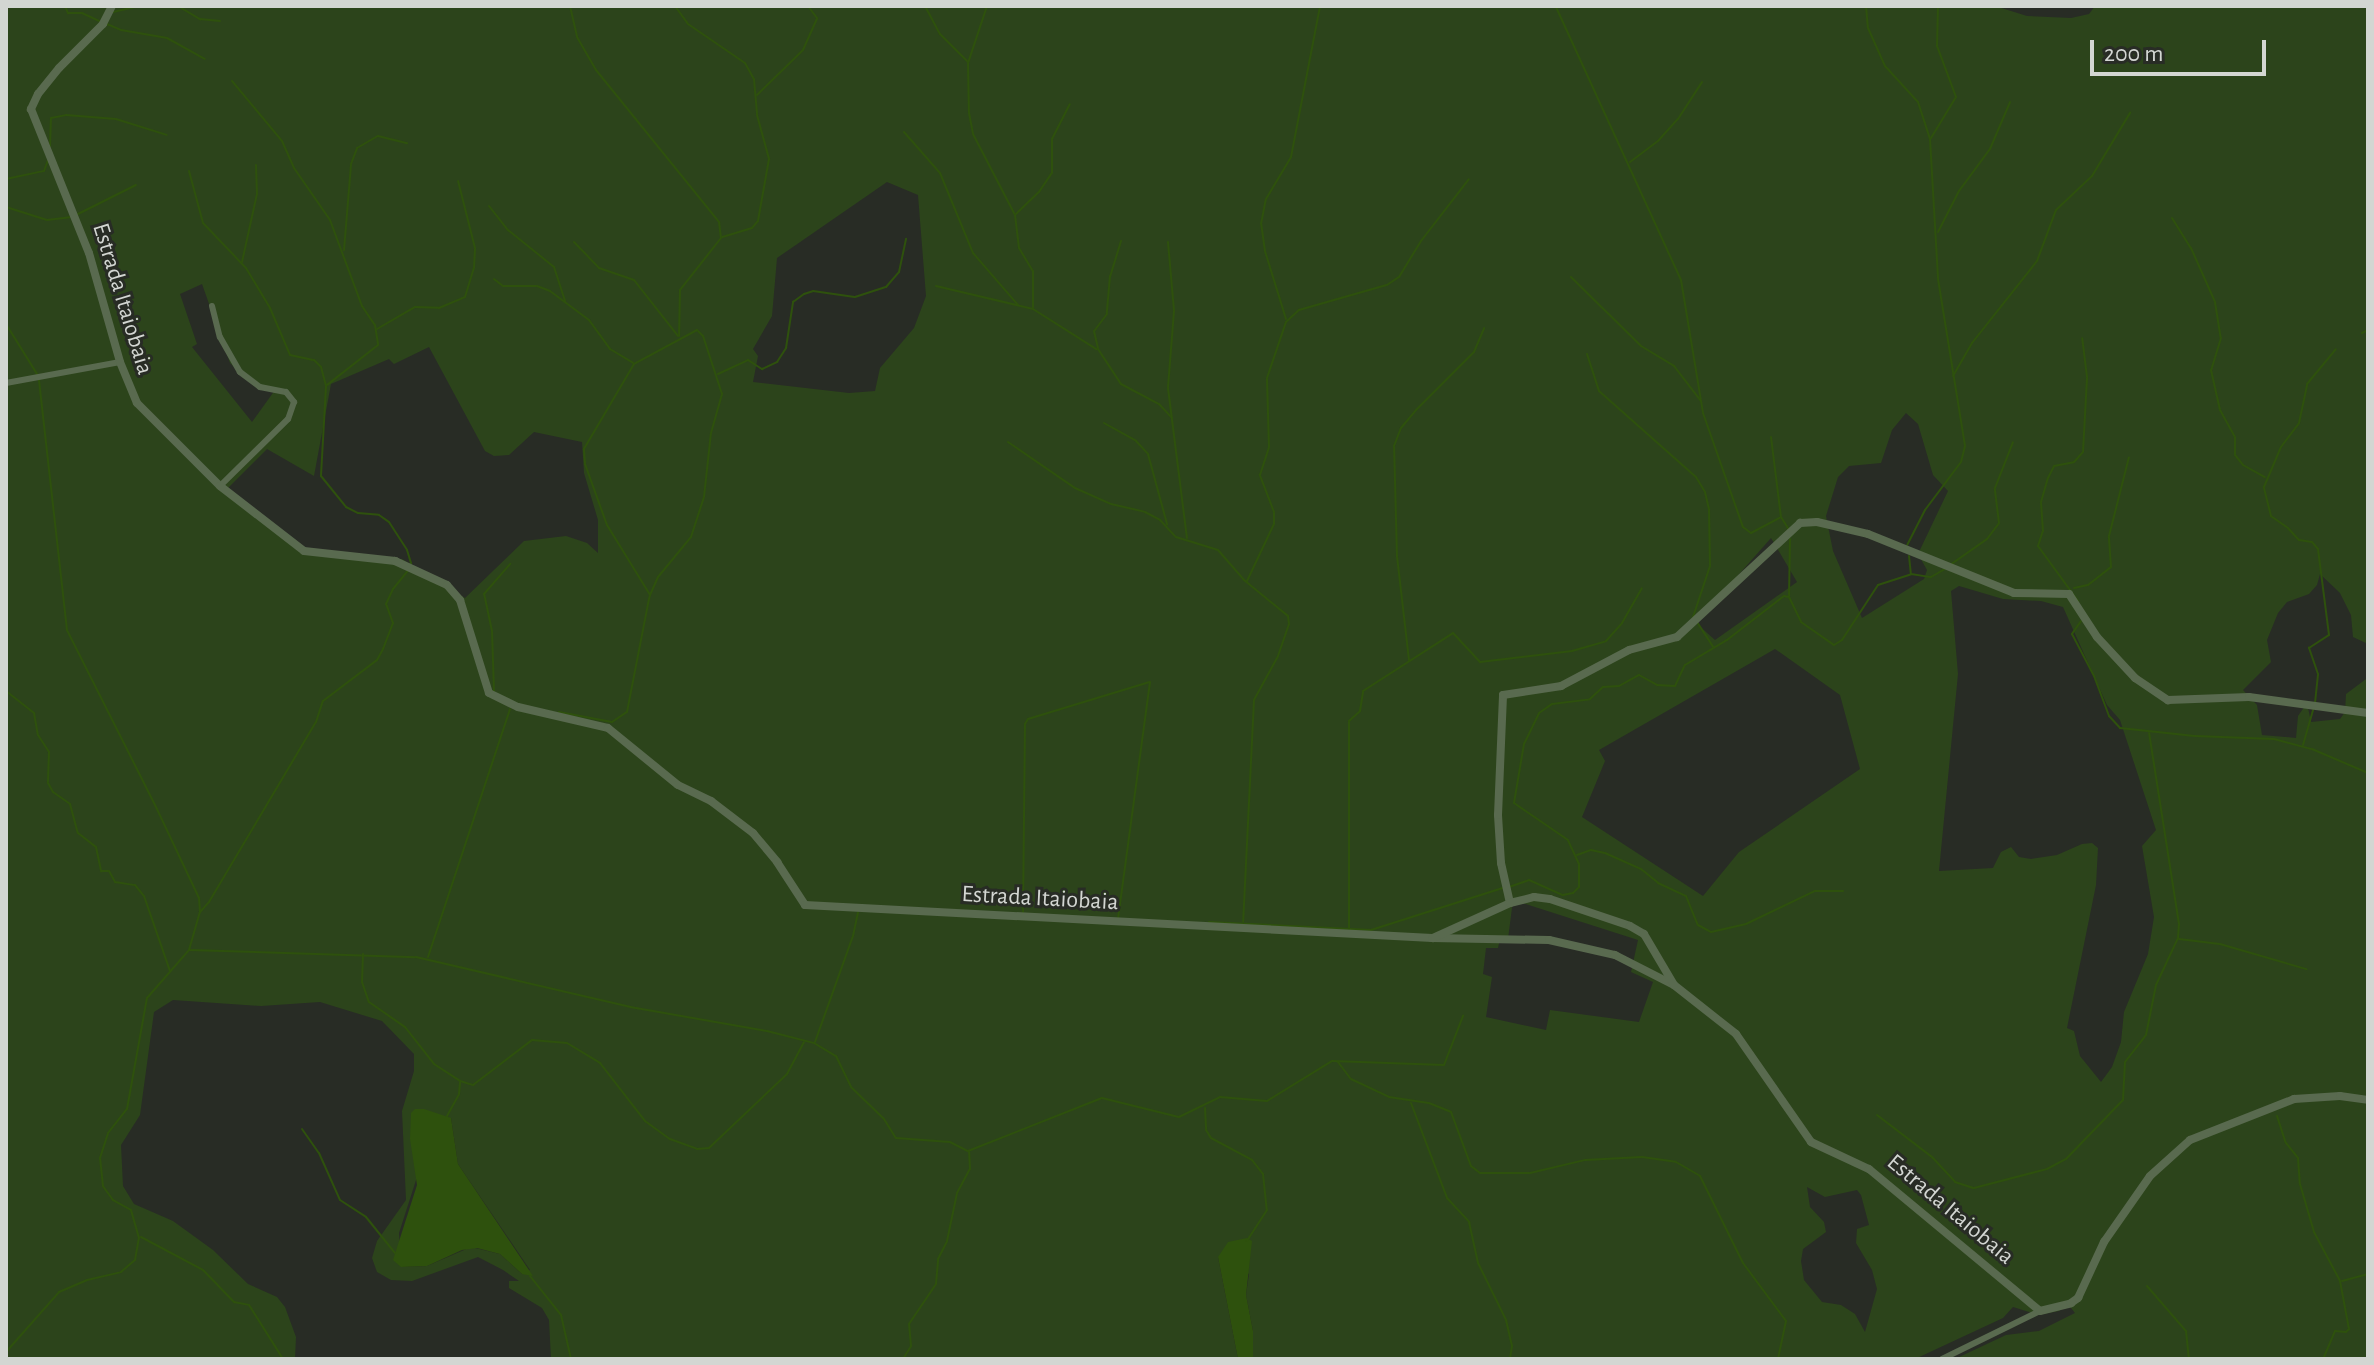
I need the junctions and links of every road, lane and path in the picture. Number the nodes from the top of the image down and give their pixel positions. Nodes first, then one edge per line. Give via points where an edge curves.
1 (112, 6) edge
2 (212, 306) dead end
3 (120, 362) junction
4 (6, 383) edge
5 (220, 486) junction
6 (2368, 713) edge
7 (1510, 903) junction
8 (1432, 938) junction
9 (1674, 985) junction
10 (2368, 1100) edge
11 (2040, 1311) junction
12 (1942, 1359) edge

1 - 3 street, Estrada Itaiobaia via 103,24 52,77 31,109 89,253
2 - 5 street via 220,337 240,372 260,387 286,392 294,402 288,419
3 - 4 street
3 - 5 street, Estrada Itaiobaia via 137,403
5 - 8 street, Estrada Itaiobaia via 310,553 395,561 447,585 460,600 489,693 518,707 615,733 678,785 745,826 777,862 799,901 810,907
6 - 7 street via 2258,697 2168,700 2135,678 2097,637 2069,594 2014,593 1868,534 1800,523 1677,637 1629,650 1561,686 1503,695 1498,815
7 - 8 street
7 - 9 street via 1550,899 1630,926 1649,941
8 - 9 street, Estrada Itaiobaia via 1568,943 1615,955
9 - 11 street, Estrada Itaiobaia via 1743,1041 1811,1142 1869,1169
10 - 11 street via 2294,1099 2190,1140 2150,1176 2104,1242 2078,1298
11 - 12 street

